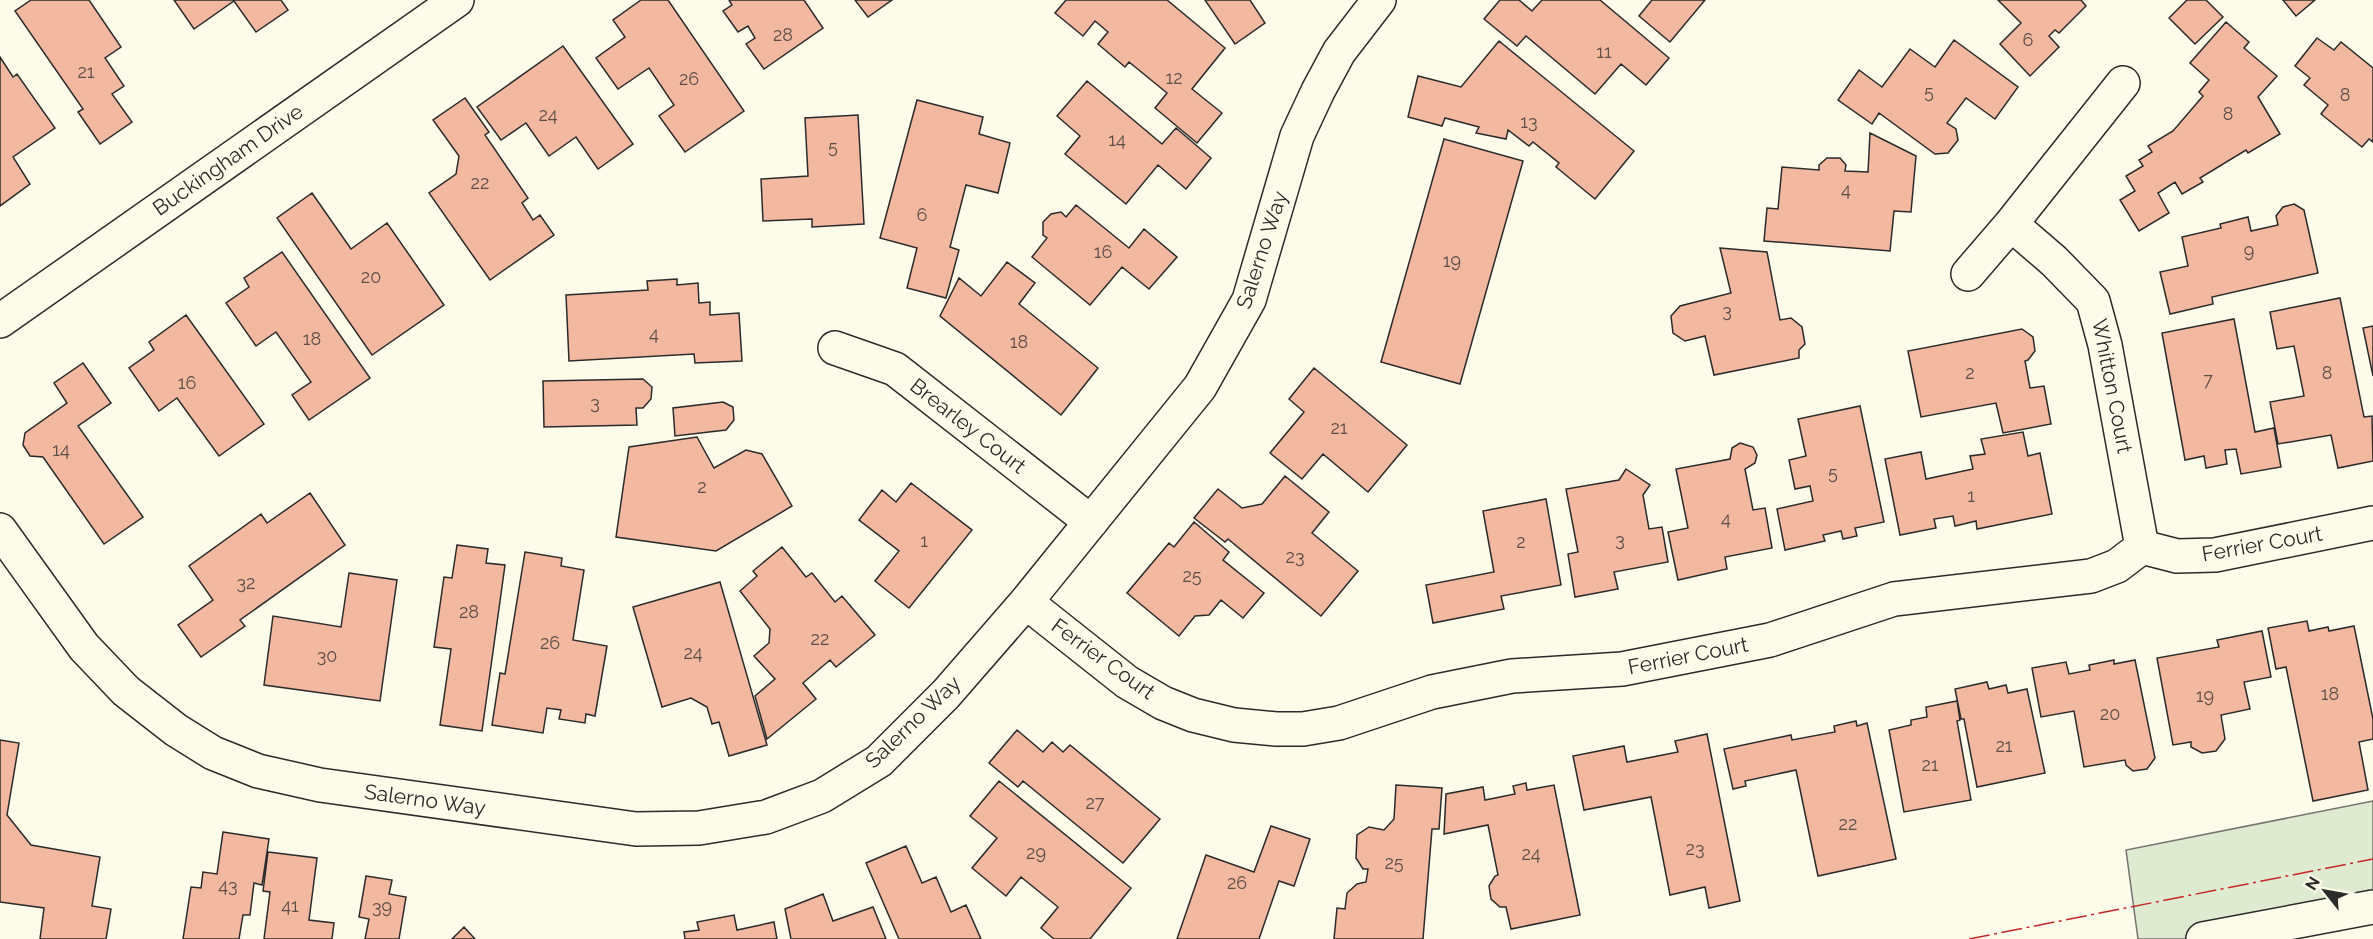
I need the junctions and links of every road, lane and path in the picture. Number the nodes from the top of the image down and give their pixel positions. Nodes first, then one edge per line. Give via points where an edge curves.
1 (457, 0) edge
2 (1379, 0) edge
3 (2122, 83) dead end
4 (2011, 224) junction
5 (1968, 274) dead end
6 (0, 321) edge
7 (835, 348) dead end
8 (1091, 522) junction
9 (2373, 523) edge
10 (0, 530) edge
11 (2142, 547) junction
12 (1026, 602) junction
13 (2373, 907) edge
14 (2203, 939) edge

1 - 6 street, Buckingham Drive
2 - 8 street, Salerno Way via 1339,52 1298,136 1265,254 1230,338 1200,387
3 - 4 street
4 - 5 street
4 - 11 street, Whitton Court via 2093,301 2105,345
7 - 8 street, Brearley Court via 895,369
8 - 12 street, Salerno Way
9 - 11 street, Ferrier Court via 2215,555 2177,556
10 - 12 street, Salerno Way via 98,662 126,691 213,753 258,771 320,785 636,829 699,828 766,818 822,796 879,761 946,694
11 - 12 street, Ferrier Court via 2117,566 2091,576 1894,599 1770,640 1622,669 1512,676 1432,692 1339,723 1303,729 1234,724 1163,703 1127,682
13 - 14 street

